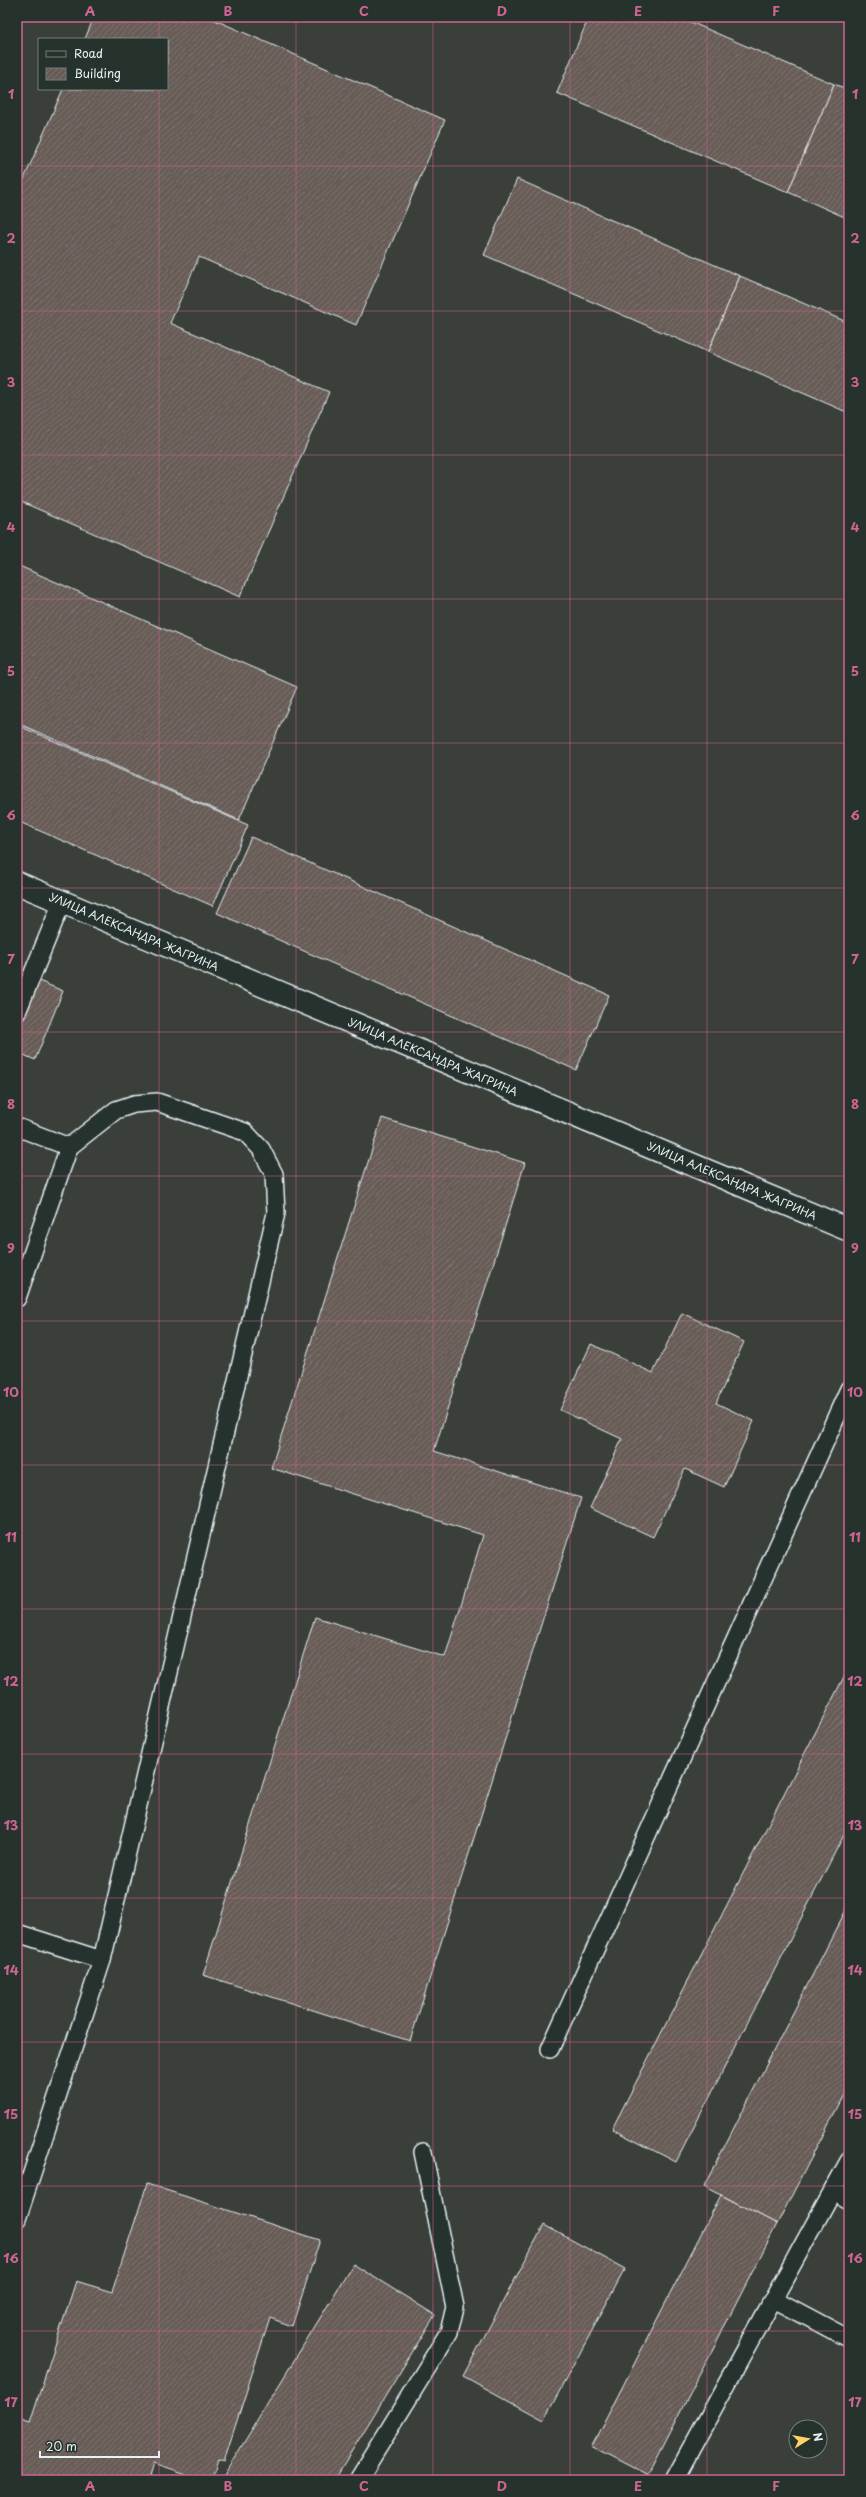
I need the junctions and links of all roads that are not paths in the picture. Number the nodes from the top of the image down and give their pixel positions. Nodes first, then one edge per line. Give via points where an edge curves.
1 (17, 883) edge
2 (62, 902) junction
3 (17, 1012) edge
4 (17, 1127) edge
5 (69, 1147) junction
6 (849, 1230) edge
7 (17, 1298) edge
8 (849, 1389) edge
9 (17, 1933) edge
10 (102, 1960) junction
11 (550, 2049) dead end
12 (422, 2152) dead end
13 (849, 2161) edge
14 (833, 2191) junction
15 (849, 2200) edge
16 (17, 2219) edge
17 (774, 2299) junction
18 (849, 2339) edge
19 (358, 2480) edge
20 (674, 2480) edge

1 - 2 street, УЛИЦА АЛЕКСАНДРА ЖАГРИНА
2 - 3 lane
2 - 6 street, УЛИЦА АЛЕКСАНДРА ЖАГРИНА
4 - 5 lane
5 - 7 lane
5 - 10 lane via 116,1110 134,1104 157,1102 245,1132 261,1149 274,1174 276,1213
8 - 11 lane
9 - 10 lane
10 - 16 lane
12 - 19 lane via 455,2307 449,2332
13 - 14 lane
14 - 15 lane
14 - 17 lane
17 - 18 lane
17 - 20 lane

